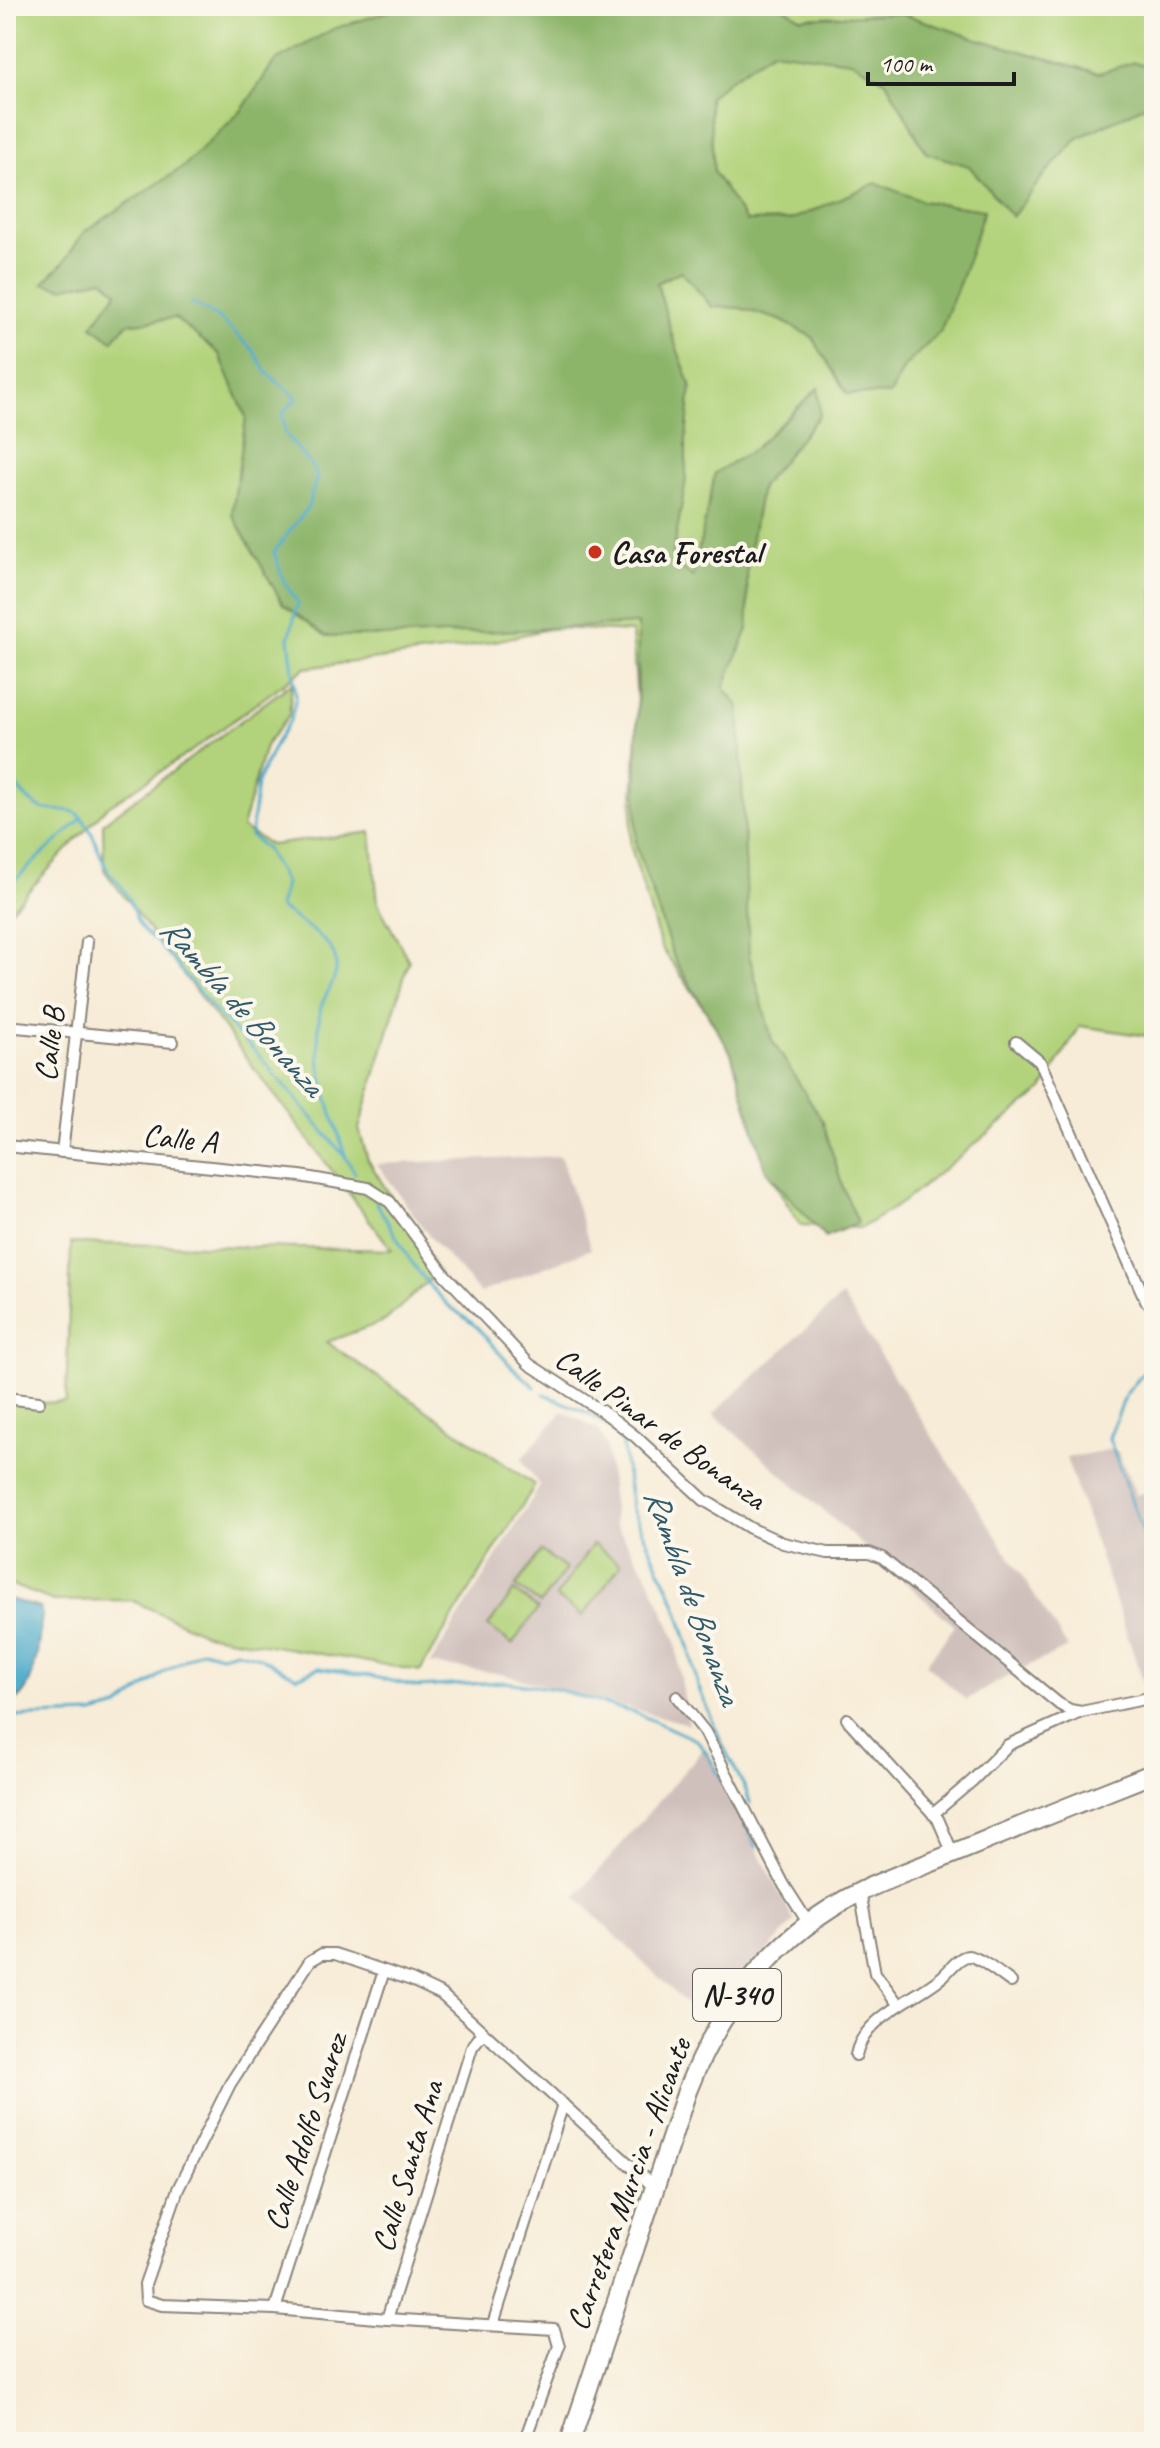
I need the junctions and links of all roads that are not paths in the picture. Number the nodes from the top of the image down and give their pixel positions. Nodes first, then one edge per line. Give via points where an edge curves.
1 (87, 942) dead end
2 (6, 1026) edge
3 (77, 1031) junction
4 (173, 1042) dead end
5 (1016, 1042) dead end
6 (6, 1146) edge
7 (62, 1152) junction
8 (349, 1184) joint
9 (1154, 1307) edge
10 (6, 1398) edge
11 (39, 1402) dead end
12 (677, 1697) dead end
13 (1153, 1700) edge
14 (1081, 1712) junction
15 (847, 1719) dead end
16 (1154, 1773) edge
17 (933, 1814) junction
18 (953, 1854) junction
19 (860, 1892) junction
20 (809, 1924) junction
21 (384, 1971) junction
22 (1011, 1982) dead end
23 (898, 2004) junction
24 (483, 2033) junction
25 (856, 2055) dead end
26 (563, 2104) junction
27 (654, 2187) junction
28 (275, 2309) junction
29 (387, 2319) junction
30 (493, 2324) junction
31 (524, 2442) edge
32 (570, 2442) edge

1 - 3 street, Calle B
2 - 3 street
3 - 4 street
3 - 7 street, Calle B
5 - 9 street via 1040,1062 1146,1301
6 - 7 street, Calle A
7 - 8 street, Calle A
8 - 14 street, Calle Pinar de Bonanza via 390,1202 444,1274 529,1364 636,1437 704,1500 783,1543 882,1558 1059,1704
10 - 11 street
12 - 20 street via 705,1732
13 - 14 street
14 - 17 street via 1008,1745
15 - 17 street
16 - 18 highway, Carretera Murcia - Alicante / N-340
17 - 18 street
18 - 19 highway, Carretera Murcia - Alicante / N-340
19 - 20 highway, Carretera Murcia - Alicante / N-340
19 - 23 street via 875,1973
20 - 27 highway, Carretera Murcia - Alicante / N-340 via 758,1970 721,2019 701,2054
21 - 24 street via 441,1994
21 - 28 street, Calle Adolfo Suarez
21 - 28 street via 335,1954 310,1961 230,2084 178,2189 145,2284 146,2300 162,2305
22 - 23 street via 967,1956 918,1995
23 - 25 street via 868,2032
24 - 26 street
24 - 29 street, Calle Santa Ana via 472,2047
26 - 27 street
26 - 30 street
27 - 32 highway, Carretera Murcia - Alicante / N-340
28 - 29 street
29 - 30 street
30 - 31 street via 554,2329 559,2346

